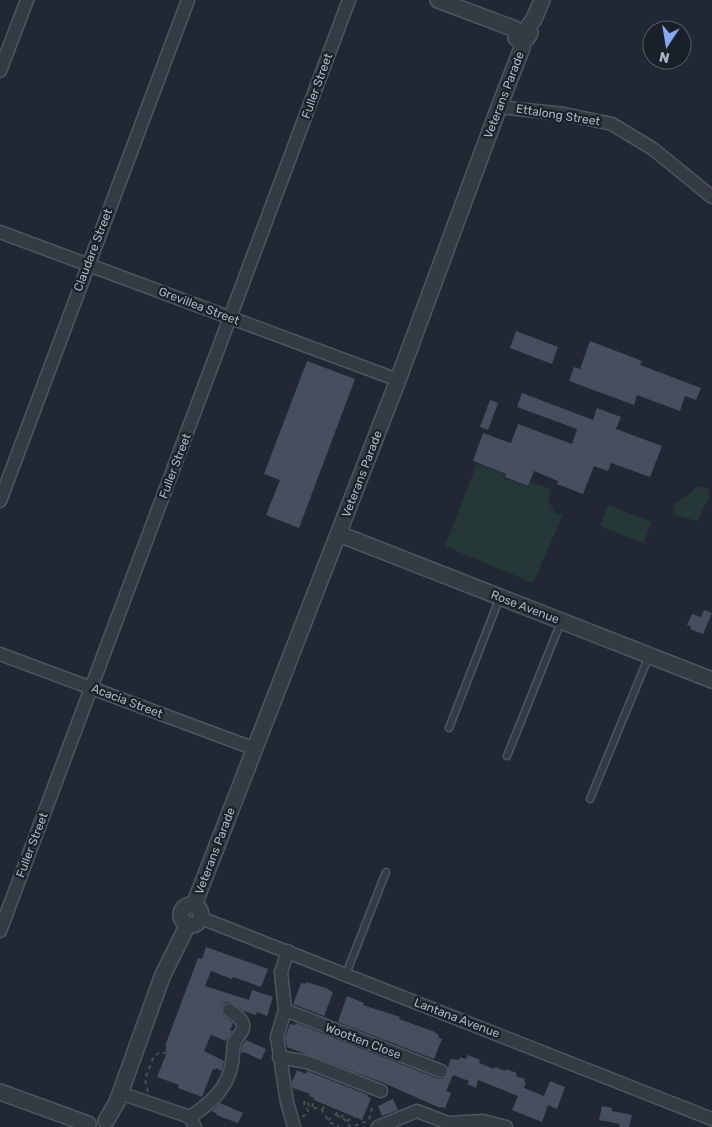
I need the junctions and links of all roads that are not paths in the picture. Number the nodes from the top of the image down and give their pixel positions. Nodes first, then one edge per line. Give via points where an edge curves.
1 (27, 0) edge
2 (188, 0) edge
3 (349, 0) edge
4 (438, 0) edge
5 (542, 0) edge
6 (522, 32) junction
7 (0, 71) edge
8 (499, 107) junction
9 (712, 197) edge
10 (0, 232) edge
11 (88, 264) junction
12 (231, 318) junction
13 (398, 380) junction
14 (0, 502) edge
15 (339, 534) junction
16 (500, 598) junction
17 (561, 621) junction
18 (0, 654) edge
19 (649, 656) junction
20 (712, 680) edge
21 (92, 688) junction
22 (449, 728) dead end
23 (254, 749) junction
24 (507, 756) dead end
25 (590, 799) dead end
26 (386, 872) dead end
27 (194, 916) junction
28 (0, 931) edge
29 (288, 951) junction
30 (346, 974) junction
31 (229, 1010) dead end
32 (285, 1010) junction
33 (279, 1058) junction
34 (441, 1071) dead end
35 (381, 1091) dead end
36 (0, 1092) edge
37 (120, 1093) junction
38 (712, 1119) edge
39 (193, 1122) edge
40 (107, 1124) edge
41 (293, 1124) edge
42 (88, 1126) edge
43 (378, 1127) edge
44 (506, 1127) edge

1 - 7 street
2 - 11 street, Claudare Street
3 - 12 street, Fuller Street
4 - 6 street
5 - 6 street, Veterans Parade via 534,19
6 - 8 street, Veterans Parade via 522,48
8 - 9 street, Ettalong Street via 564,114 612,124 653,148
8 - 13 street, Veterans Parade
10 - 11 street, Grevillea Street
11 - 12 street, Grevillea Street
11 - 14 street, Claudare Street
12 - 13 street, Grevillea Street
12 - 21 street, Fuller Street
13 - 15 street, Veterans Parade
15 - 16 street, Rose Avenue
15 - 23 street, Veterans Parade
16 - 17 street, Rose Avenue
16 - 22 lane
17 - 19 street, Rose Avenue
17 - 24 lane
18 - 21 street, Acacia Street
19 - 20 street, Rose Avenue
19 - 25 lane
21 - 23 street, Acacia Street
21 - 28 street, Fuller Street
23 - 27 street, Veterans Parade
26 - 30 lane
27 - 29 street, Lantana Avenue
27 - 37 street, Veterans Parade via 162,977
29 - 30 street, Lantana Avenue
29 - 32 street via 281,972
30 - 38 street, Lantana Avenue
31 - 39 street via 244,1025 234,1043 229,1075
32 - 33 street via 276,1037
32 - 34 street, Wootten Close
33 - 35 street via 308,1062
33 - 41 street
36 - 42 street
37 - 39 street
37 - 40 street, Veterans Parade
40 - 42 street via 102,1117 96,1116 91,1118
43 - 44 street via 416,1111 448,1123 483,1121

